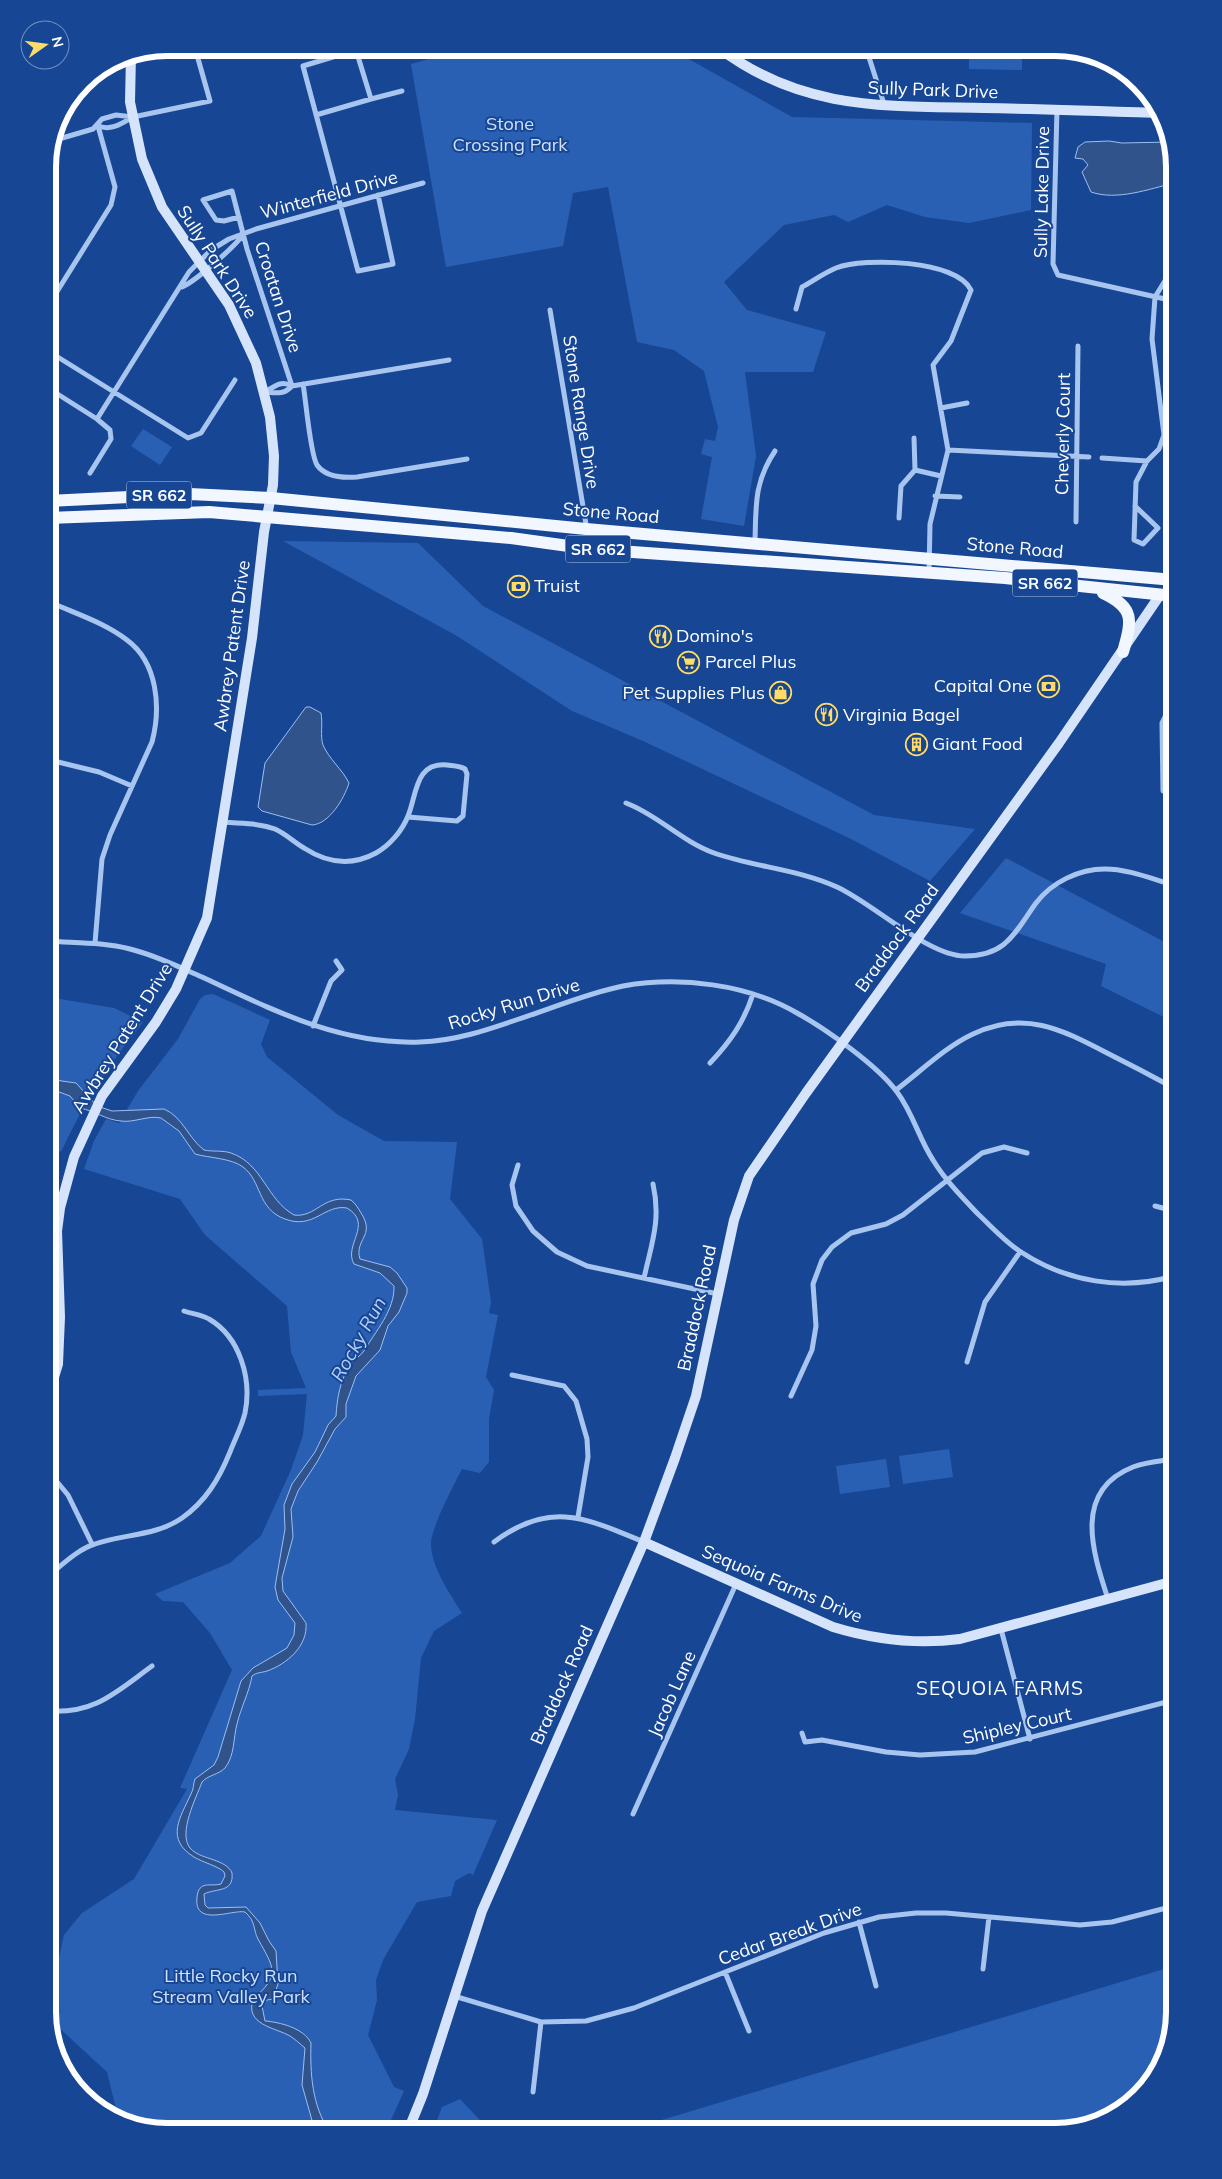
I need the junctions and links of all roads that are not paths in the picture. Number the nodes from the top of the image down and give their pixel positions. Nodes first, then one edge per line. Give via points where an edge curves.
1 (197, 56) edge
2 (339, 56) edge
3 (358, 56) edge
4 (731, 56) edge
5 (868, 56) edge
6 (131, 63) edge
7 (402, 91) dead end
8 (371, 99) junction
9 (884, 106) junction
10 (1057, 110) junction
11 (1151, 113) edge
12 (316, 115) junction
13 (133, 117) junction
14 (98, 126) junction
15 (60, 139) edge
16 (423, 184) dead end
17 (378, 195) junction
18 (339, 206) junction
19 (239, 217) junction
20 (243, 234) junction
21 (202, 265) junction
22 (1166, 279) edge
23 (182, 287) junction
24 (56, 293) edge
25 (1155, 297) junction
26 (1166, 299) edge
27 (796, 309) dead end
28 (550, 310) dead end
29 (1078, 346) dead end
30 (56, 356) edge
31 (448, 360) dead end
32 (235, 380) dead end
33 (303, 384) junction
34 (292, 386) junction
35 (113, 392) junction
36 (265, 392) junction
37 (56, 393) edge
38 (967, 403) dead end
39 (941, 408) junction
40 (97, 419) junction
41 (914, 438) dead end
42 (948, 450) junction
43 (776, 451) dead end
44 (1076, 456) junction
45 (1089, 457) dead end
46 (1102, 458) dead end
47 (466, 459) dead end
48 (1147, 461) junction
49 (914, 470) junction
50 (90, 473) dead end
51 (941, 476) junction
52 (935, 496) junction
53 (960, 497) dead end
54 (271, 498) junction
55 (56, 501) edge
56 (1135, 506) junction
57 (56, 518) edge
58 (899, 518) dead end
59 (267, 519) junction
60 (1076, 522) dead end
61 (586, 529) junction
62 (755, 543) junction
63 (590, 549) junction
64 (930, 558) junction
65 (929, 573) junction
66 (1166, 577) edge
67 (1094, 588) junction
68 (1166, 588) edge
69 (1160, 596) junction
70 (1166, 596) edge
71 (56, 605) edge
72 (1123, 652) junction
73 (1166, 715) edge
74 (58, 762) dead end
75 (132, 786) junction
76 (1163, 792) dead end
77 (626, 803) dead end
78 (408, 817) junction
79 (222, 822) junction
80 (1166, 883) edge
81 (918, 938) junction
82 (56, 941) edge
83 (95, 943) junction
84 (336, 961) dead end
85 (185, 969) junction
86 (754, 994) junction
87 (313, 1026) junction
88 (842, 1044) junction
89 (710, 1063) dead end
90 (1166, 1084) edge
91 (896, 1090) junction
92 (1028, 1153) dead end
93 (518, 1165) dead end
94 (948, 1180) junction
95 (652, 1184) dead end
96 (1155, 1206) dead end
97 (56, 1207) edge
98 (60, 1208) junction
99 (1166, 1209) edge
100 (1020, 1252) junction
101 (1166, 1277) edge
102 (644, 1278) junction
103 (718, 1294) junction
104 (184, 1312) dead end
105 (56, 1317) edge
106 (60, 1317) junction
107 (967, 1362) dead end
108 (56, 1371) edge
109 (512, 1375) dead end
110 (790, 1396) dead end
111 (1166, 1461) edge
112 (56, 1481) edge
113 (578, 1517) junction
114 (494, 1542) dead end
115 (644, 1542) junction
116 (92, 1544) junction
117 (56, 1570) edge
118 (1166, 1583) edge
119 (736, 1584) junction
120 (1108, 1599) junction
121 (1001, 1629) junction
122 (152, 1666) dead end
123 (1166, 1702) edge
124 (56, 1711) edge
125 (802, 1733) dead end
126 (1030, 1739) junction
127 (633, 1814) dead end
128 (1166, 1908) edge
129 (988, 1917) junction
130 (859, 1922) junction
131 (983, 1969) dead end
132 (725, 1972) junction
133 (876, 1986) dead end
134 (454, 1996) junction
135 (541, 2022) junction
136 (749, 2031) dead end
137 (533, 2092) dead end
138 (411, 2123) edge

1 - 13 street via 210,101
2 - 12 street via 303,66
3 - 8 street
4 - 9 street, Sully Park Drive via 762,76 793,88 849,103
5 - 9 street
6 - 13 street, Sully Park Drive
7 - 8 street
8 - 12 street
9 - 10 street, Sully Park Drive
10 - 11 street, Sully Park Drive
10 - 25 street, Sully Lake Drive via 1053,264 1056,272 1063,278
12 - 18 street
13 - 14 street via 106,129
13 - 14 street via 116,115 102,119
13 - 21 street, Sully Park Drive via 142,159 154,192
14 - 15 street
14 - 24 street via 115,187 111,205
16 - 17 street, Winterfield Drive
17 - 18 street, Winterfield Drive
17 - 18 street via 393,264 358,271
18 - 20 street, Winterfield Drive
19 - 19 street, Croatan Drive via 232,192 203,200 216,220
19 - 20 street, Croatan Drive
20 - 21 street, Winterfield Drive via 229,239
20 - 21 street, Winterfield Drive via 234,247
20 - 34 street, Croatan Drive
21 - 23 street, Winterfield Drive via 195,280
21 - 23 street, Winterfield Drive via 189,272
21 - 36 street, Sully Park Drive via 244,335
22 - 25 street
23 - 35 street, Winterfield Drive
25 - 26 street, Sully Lake Drive
25 - 48 street via 1152,339 1164,435 1159,450
27 - 39 street via 802,287 837,268 867,261 899,262 957,276 967,282 971,290 951,341 933,365
28 - 61 street, Stone Range Drive
29 - 44 street, Cheverly Court
30 - 35 street
31 - 33 street
32 - 35 street via 201,433 193,438 184,437
33 - 34 street
33 - 47 street via 314,454 317,465 327,473 339,478 357,477
34 - 36 street via 281,393
34 - 36 street via 285,382
35 - 40 street, Winterfield Drive
36 - 54 street, Sully Park Drive via 272,435
37 - 40 street
38 - 39 street
39 - 42 street
40 - 50 street via 108,426 111,439
41 - 49 street
42 - 44 street
42 - 51 street
43 - 62 street via 764,468 759,483
44 - 45 street
44 - 60 street, Cheverly Court
46 - 48 street
48 - 56 street via 1136,482
49 - 51 street
49 - 58 street via 901,486
51 - 52 street
52 - 53 street
52 - 64 street via 930,524
54 - 55 main road, Stone Road / SR 662 via 190,494
54 - 59 street, Sully Park Drive
54 - 61 main road, Stone Road / SR 662
56 - 56 street via 1158,528 1143,544 1134,540
57 - 59 main road, Stone Road / SR 662 via 209,512
59 - 63 main road, Stone Road / SR 662 via 491,537
59 - 79 street, Awbrey Patent Drive via 252,638
61 - 62 main road, Stone Road / SR 662
61 - 63 street, Stone Range Drive
62 - 64 main road, Stone Road / SR 662
63 - 65 main road, Stone Road / SR 662
64 - 65 street
64 - 66 main road, Stone Road / SR 662
65 - 67 main road, Stone Road / SR 662
67 - 69 main road, Stone Road / SR 662
67 - 72 main road via 1122,603 1128,613 1130,624
68 - 69 main road, Braddock Road
69 - 70 main road, SR 662
69 - 72 street, Braddock Road
71 - 75 street via 127,640 140,653 152,676 158,703 156,727
72 - 81 street, Braddock Road
73 - 76 street via 1162,723
74 - 75 street via 99,772
75 - 83 street via 102,859
77 - 81 street via 645,810 681,836 713,852 739,861 795,872 838,887
78 - 78 street via 416,790 429,768 434,764 465,769 463,816 457,821
78 - 79 street via 393,840 381,850 342,862 316,855 277,830 261,825
79 - 85 street, Awbrey Patent Drive via 207,918
80 - 81 street via 1121,871 1089,871 1068,878 1036,903 1015,935 986,954 946,954
81 - 88 street, Braddock Road
82 - 83 street, Rocky Run Drive
83 - 85 street, Rocky Run Drive via 133,949
84 - 87 street via 342,970 331,981
85 - 87 street, Rocky Run Drive
85 - 98 street, Awbrey Patent Drive via 156,1022 102,1096 87,1124
86 - 87 street, Rocky Run Drive via 673,982 646,983 584,997 465,1036 425,1042 367,1040
86 - 88 street, Rocky Run Drive via 797,1012
86 - 89 street via 728,1045
88 - 91 street, Rocky Run Drive
88 - 103 street, Braddock Road via 749,1176 734,1220
90 - 91 street via 1063,1031 1021,1023 987,1028 964,1039
91 - 94 street, Rocky Run Drive via 933,1161
92 - 94 street via 1004,1147 989,1150
93 - 102 street via 512,1186 514,1201 540,1239 577,1262
94 - 100 street, Rocky Run Drive via 996,1232
94 - 110 street via 903,1215 886,1224 851,1233 826,1253 813,1284 816,1326 812,1350 808,1365
95 - 102 street via 658,1205 657,1217
96 - 99 street
97 - 98 street
98 - 106 street, Awbrey Patent Drive via 57,1254
100 - 101 street, Rocky Run Drive via 1050,1268 1089,1280 1128,1284
100 - 107 street via 985,1302
102 - 103 street
103 - 115 street, Braddock Road via 691,1414
104 - 116 street via 211,1320 230,1339 240,1356 247,1392 241,1426 217,1482 195,1508 154,1531
105 - 106 street
106 - 108 street, Awbrey Patent Drive
109 - 113 street via 564,1386 576,1401 588,1457
111 - 120 street via 1132,1467 1110,1482 1098,1499 1091,1521 1092,1540
112 - 116 street via 68,1495
113 - 114 street via 531,1521
113 - 115 street
115 - 119 street, Sequoia Farms Drive
115 - 134 street, Braddock Road via 482,1911
116 - 117 street
118 - 120 street, Sequoia Farms Drive
119 - 121 street, Sequoia Farms Drive via 834,1627 878,1639 938,1642
119 - 127 street, Jacob Lane
120 - 121 street, Sequoia Farms Drive
121 - 126 street
122 - 124 street via 95,1706 76,1711
123 - 126 street, Shipley Court
125 - 126 street, Shipley Court via 805,1742 822,1740 920,1755 975,1752
128 - 129 street, Cedar Break Drive via 1112,1922 1080,1925
129 - 130 street, Cedar Break Drive via 916,1913
129 - 131 street
130 - 132 street, Cedar Break Drive
130 - 133 street
132 - 135 street, Cedar Break Drive via 610,2016 586,2021
132 - 136 street
134 - 135 street, Cedar Break Drive
134 - 138 street, Braddock Road
135 - 137 street

